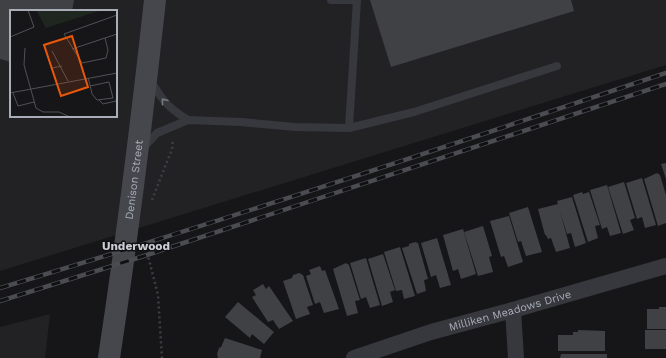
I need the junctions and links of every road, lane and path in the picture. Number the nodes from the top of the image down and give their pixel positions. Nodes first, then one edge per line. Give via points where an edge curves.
1 (155, 0) edge
2 (330, 0) edge
3 (557, 66) dead end
4 (147, 75) junction
5 (188, 120) junction
6 (175, 125) junction
7 (349, 128) junction
8 (137, 153) junction
9 (152, 200) dead end
10 (145, 244) dead end
11 (666, 266) edge
12 (513, 310) junction
13 (109, 358) edge
14 (162, 358) edge
15 (354, 358) edge
16 (516, 358) edge

1 - 4 main road, Denison Street
2 - 7 lane via 356,0
3 - 7 lane via 414,112
5 -> 4 lane via 163,101
4 - 8 main road, Denison Street
5 - 6 lane
5 - 7 lane
6 - 8 lane via 157,133
6 - 9 path via 172,149
8 - 13 main road, Denison Street
10 - 14 path via 158,295
11 - 12 street, Milliken Meadows Drive
12 - 15 street, Milliken Meadows Drive via 431,332
12 - 16 street

